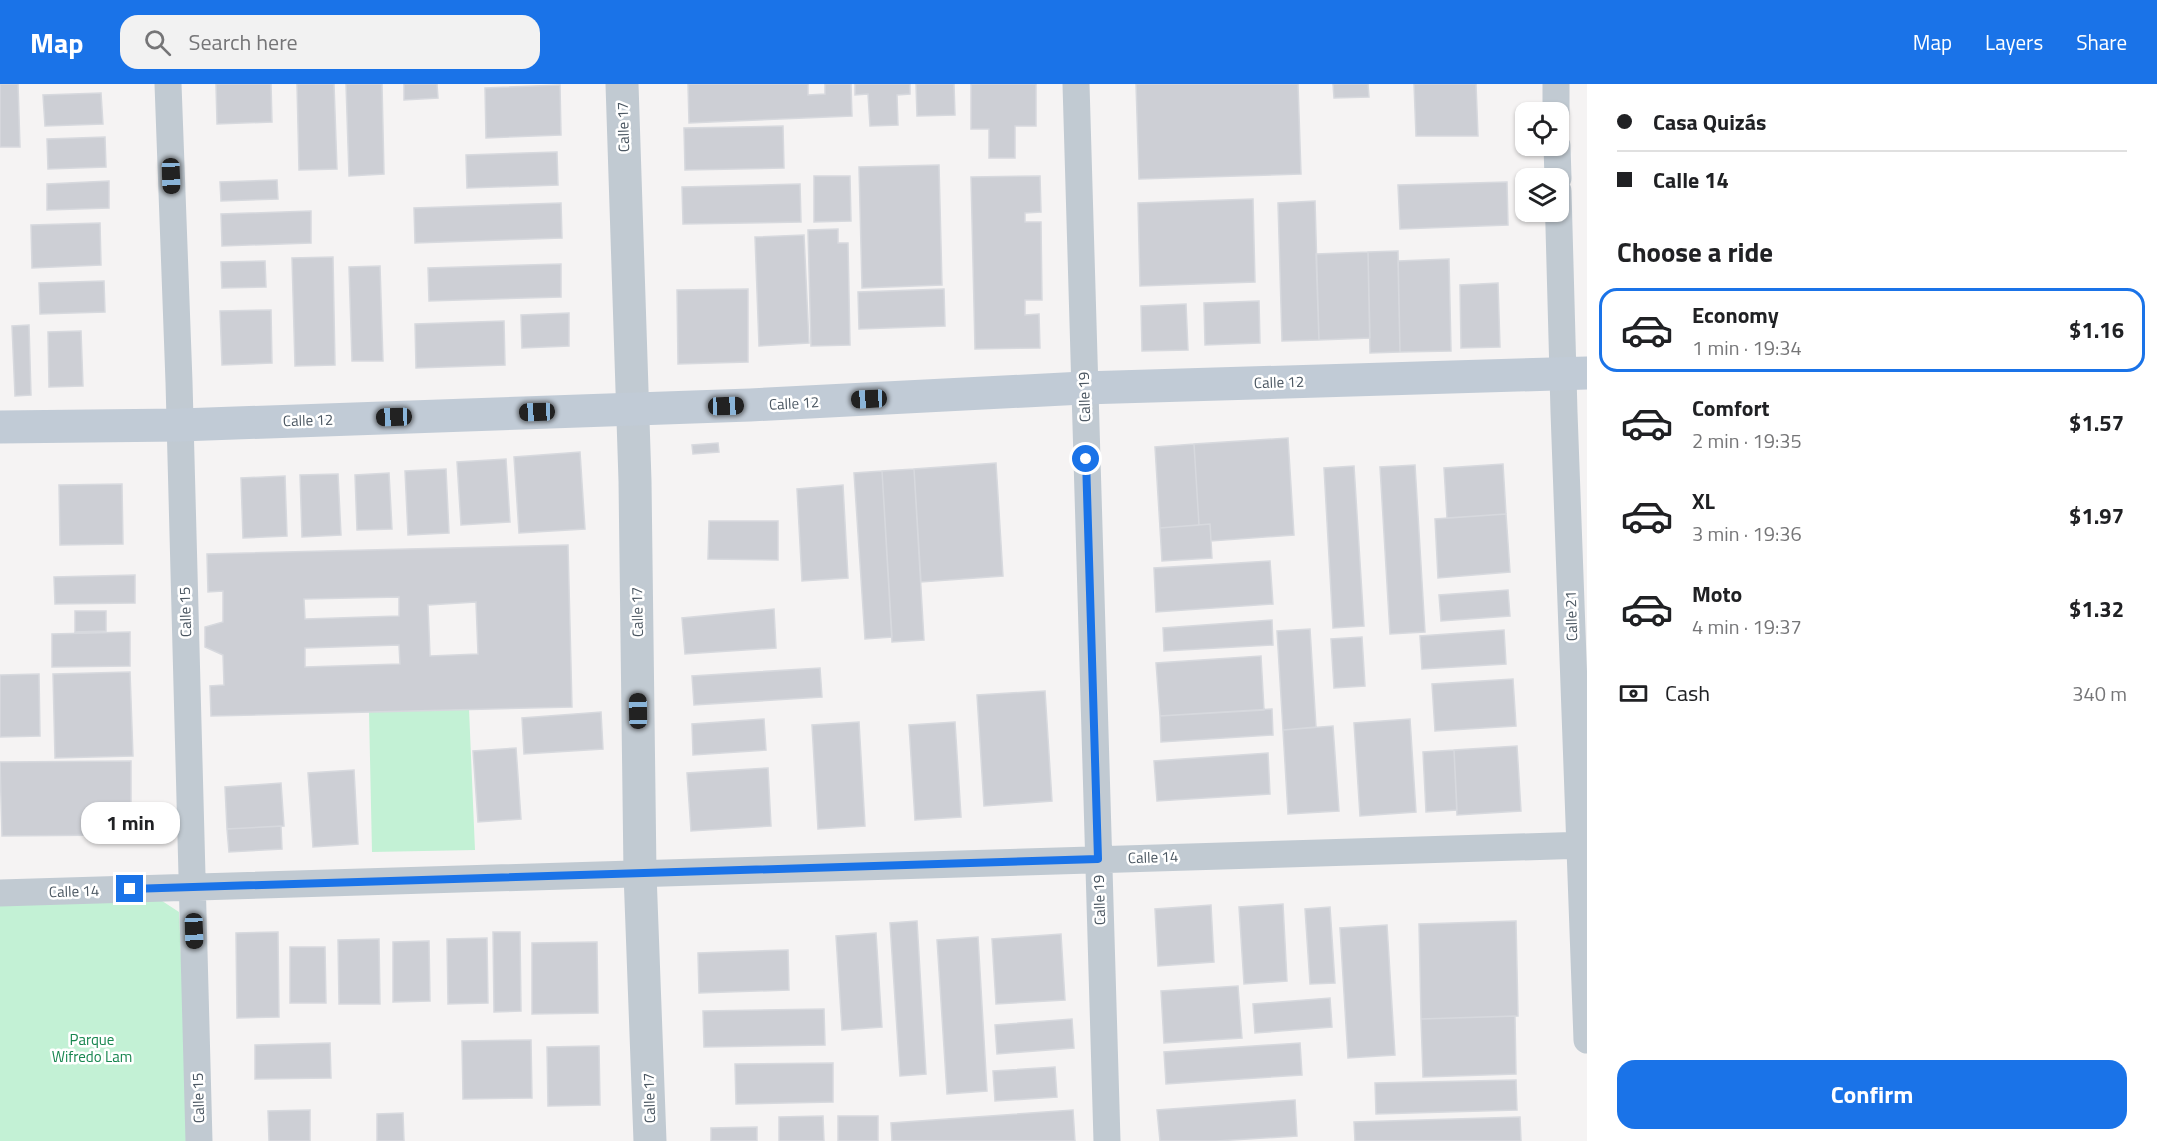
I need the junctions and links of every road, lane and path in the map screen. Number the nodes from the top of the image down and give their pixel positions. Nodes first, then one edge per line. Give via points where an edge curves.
1 (168, 84) edge
2 (622, 84) edge
3 (1076, 84) edge
4 (1556, 84) edge
5 (1556, 102) edge
6 (1561, 222) edge
7 (1575, 373) edge
8 (1083, 388) junction
9 (632, 409) junction
10 (180, 425) junction
11 (0, 427) edge
12 (1583, 845) edge
13 (1098, 859) junction
14 (640, 873) junction
15 (193, 887) junction
16 (0, 893) edge
17 (1587, 1040) edge
18 (199, 1141) edge
19 (650, 1141) edge
20 (1107, 1141) edge

1 - 10 street, Calle 15
2 - 9 street, Calle 17
3 - 8 street, Calle 19
4 - 5 street
6 - 7 street, Calle 21
7 - 8 main road, Calle 12
7 - 12 street, Calle 21
8 - 9 main road, Calle 12
8 - 13 street, Calle 19
9 - 10 main road, Calle 12
9 - 14 street, Calle 17
10 - 11 main road, Calle 12
10 - 15 street, Calle 15
12 - 13 street, Calle 14
12 - 17 street, Calle 21
13 - 14 street, Calle 14
13 - 20 street, Calle 19
14 - 15 street, Calle 14
14 - 19 street, Calle 17
15 - 16 street, Calle 14
15 - 18 street, Calle 15

